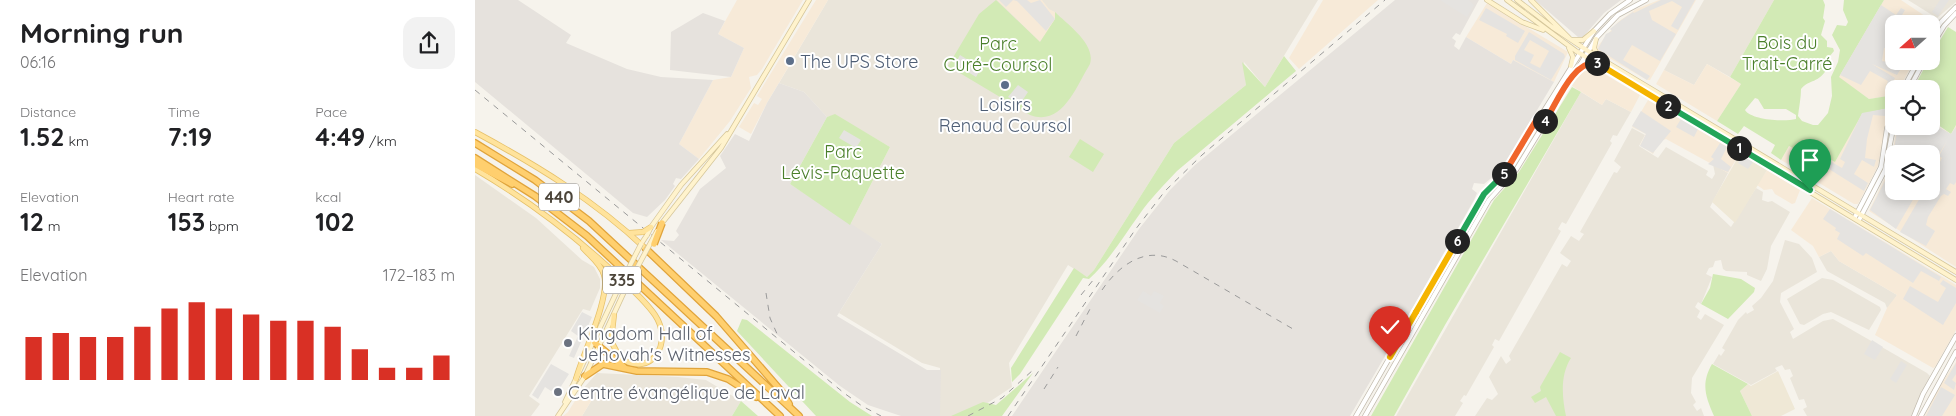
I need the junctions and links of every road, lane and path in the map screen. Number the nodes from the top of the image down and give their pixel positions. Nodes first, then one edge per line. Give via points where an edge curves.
1 (809, 0) edge
2 (1487, 0) edge
3 (1507, 0) edge
4 (1531, 0) edge
5 (1629, 0) edge
6 (1645, 0) edge
7 (1520, 1) edge
8 (1956, 7) edge
9 (1518, 8) junction
10 (1956, 13) edge
11 (1513, 15) junction
12 (1940, 24) edge
13 (1546, 30) junction
14 (1594, 32) junction
15 (1940, 32) edge
16 (1595, 39) junction
17 (1570, 40) junction
18 (1568, 46) junction
19 (1583, 48) junction
20 (1588, 51) junction
21 (1580, 53) junction
22 (1584, 56) junction
23 (1599, 57) junction
24 (1596, 63) junction
25 (1571, 66) junction
26 (1575, 71) junction
27 (1537, 119) junction
28 (733, 127) junction
29 (1541, 127) junction
30 (475, 132) edge
31 (1886, 135) edge
32 (1892, 135) edge
33 (475, 143) edge
34 (475, 158) edge
35 (475, 164) edge
36 (475, 169) edge
37 (542, 200) junction
38 (1860, 213) junction
39 (1857, 219) junction
40 (662, 223) junction
41 (651, 227) junction
42 (629, 233) junction
43 (571, 236) junction
44 (649, 250) junction
45 (1956, 272) edge
46 (1956, 280) edge
47 (614, 315) junction
48 (1956, 336) edge
49 (595, 343) junction
50 (600, 347) junction
51 (1956, 352) edge
52 (626, 369) junction
53 (585, 376) junction
54 (576, 379) junction
55 (767, 404) junction
56 (563, 407) junction
57 (792, 410) junction
58 (558, 416) edge
59 (780, 416) edge
60 (799, 416) edge
61 (1356, 416) edge
62 (1365, 416) edge
63 (1914, 416) edge
64 (1921, 416) edge

1 - 28 main road, 335
2 - 11 main road
3 - 9 main road
4 - 17 main road via 1565,31
5 - 14 street via 1612,12
6 - 16 street via 1618,15
7 - 17 main road
8 - 12 street
9 - 11 main road via 1517,14
9 - 13 main road
10 - 15 street
11 - 13 main road via 1530,26
13 - 18 main road
14 - 17 main road via 1584,40
14 - 19 street
16 - 20 street
16 - 23 main road via 1594,49
17 - 19 main road
18 - 21 main road
18 - 25 main road via 1573,57
19 - 20 main road
19 - 21 street
20 - 22 street
20 - 23 main road
21 - 22 main road
21 - 25 street
22 - 24 main road
22 - 26 street
23 - 38 main road
24 - 26 main road via 1585,64
24 - 39 main road
25 - 27 street
26 - 29 street
27 - 29 street via 1541,120
27 - 61 street via 1509,168 1483,195
28 - 40 main road, 335 via 721,148
28 - 41 main road, 335 via 685,181
29 - 62 street via 1516,170 1490,198
30 - 42 main road via 574,189
31 - 38 street via 1881,166
32 - 38 street via 1886,168
33 - 57 highway, 440 via 535,180 589,220
34 - 37 highway, 440
35 - 37 highway
36 - 43 main road, 335
37 - 55 highway, 440 via 604,251
38 - 39 street
38 - 45 main road
39 - 46 main road
40 - 44 main road, 335, bridge
40 - 44 highway, bridge
41 - 42 main road, bridge
41 - 44 main road, bridge
42 - 44 main road, bridge
43 - 47 main road, 335 via 608,267 655,316 663,337 656,356 638,364 620,358 611,341
43 - 54 main road via 600,268 605,283
44 - 47 main road, 335, bridge
44 - 49 main road, bridge via 619,287
44 - 57 highway via 723,324 782,392
47 - 50 main road
48 - 63 street
49 - 50 highway
49 - 54 main road
50 - 52 highway
50 - 53 main road
51 - 64 street
52 - 53 highway via 603,364
52 - 55 highway via 711,373
53 - 56 main road
54 - 56 main road
55 - 59 highway, 440
56 - 58 main road
57 - 60 highway, 440

